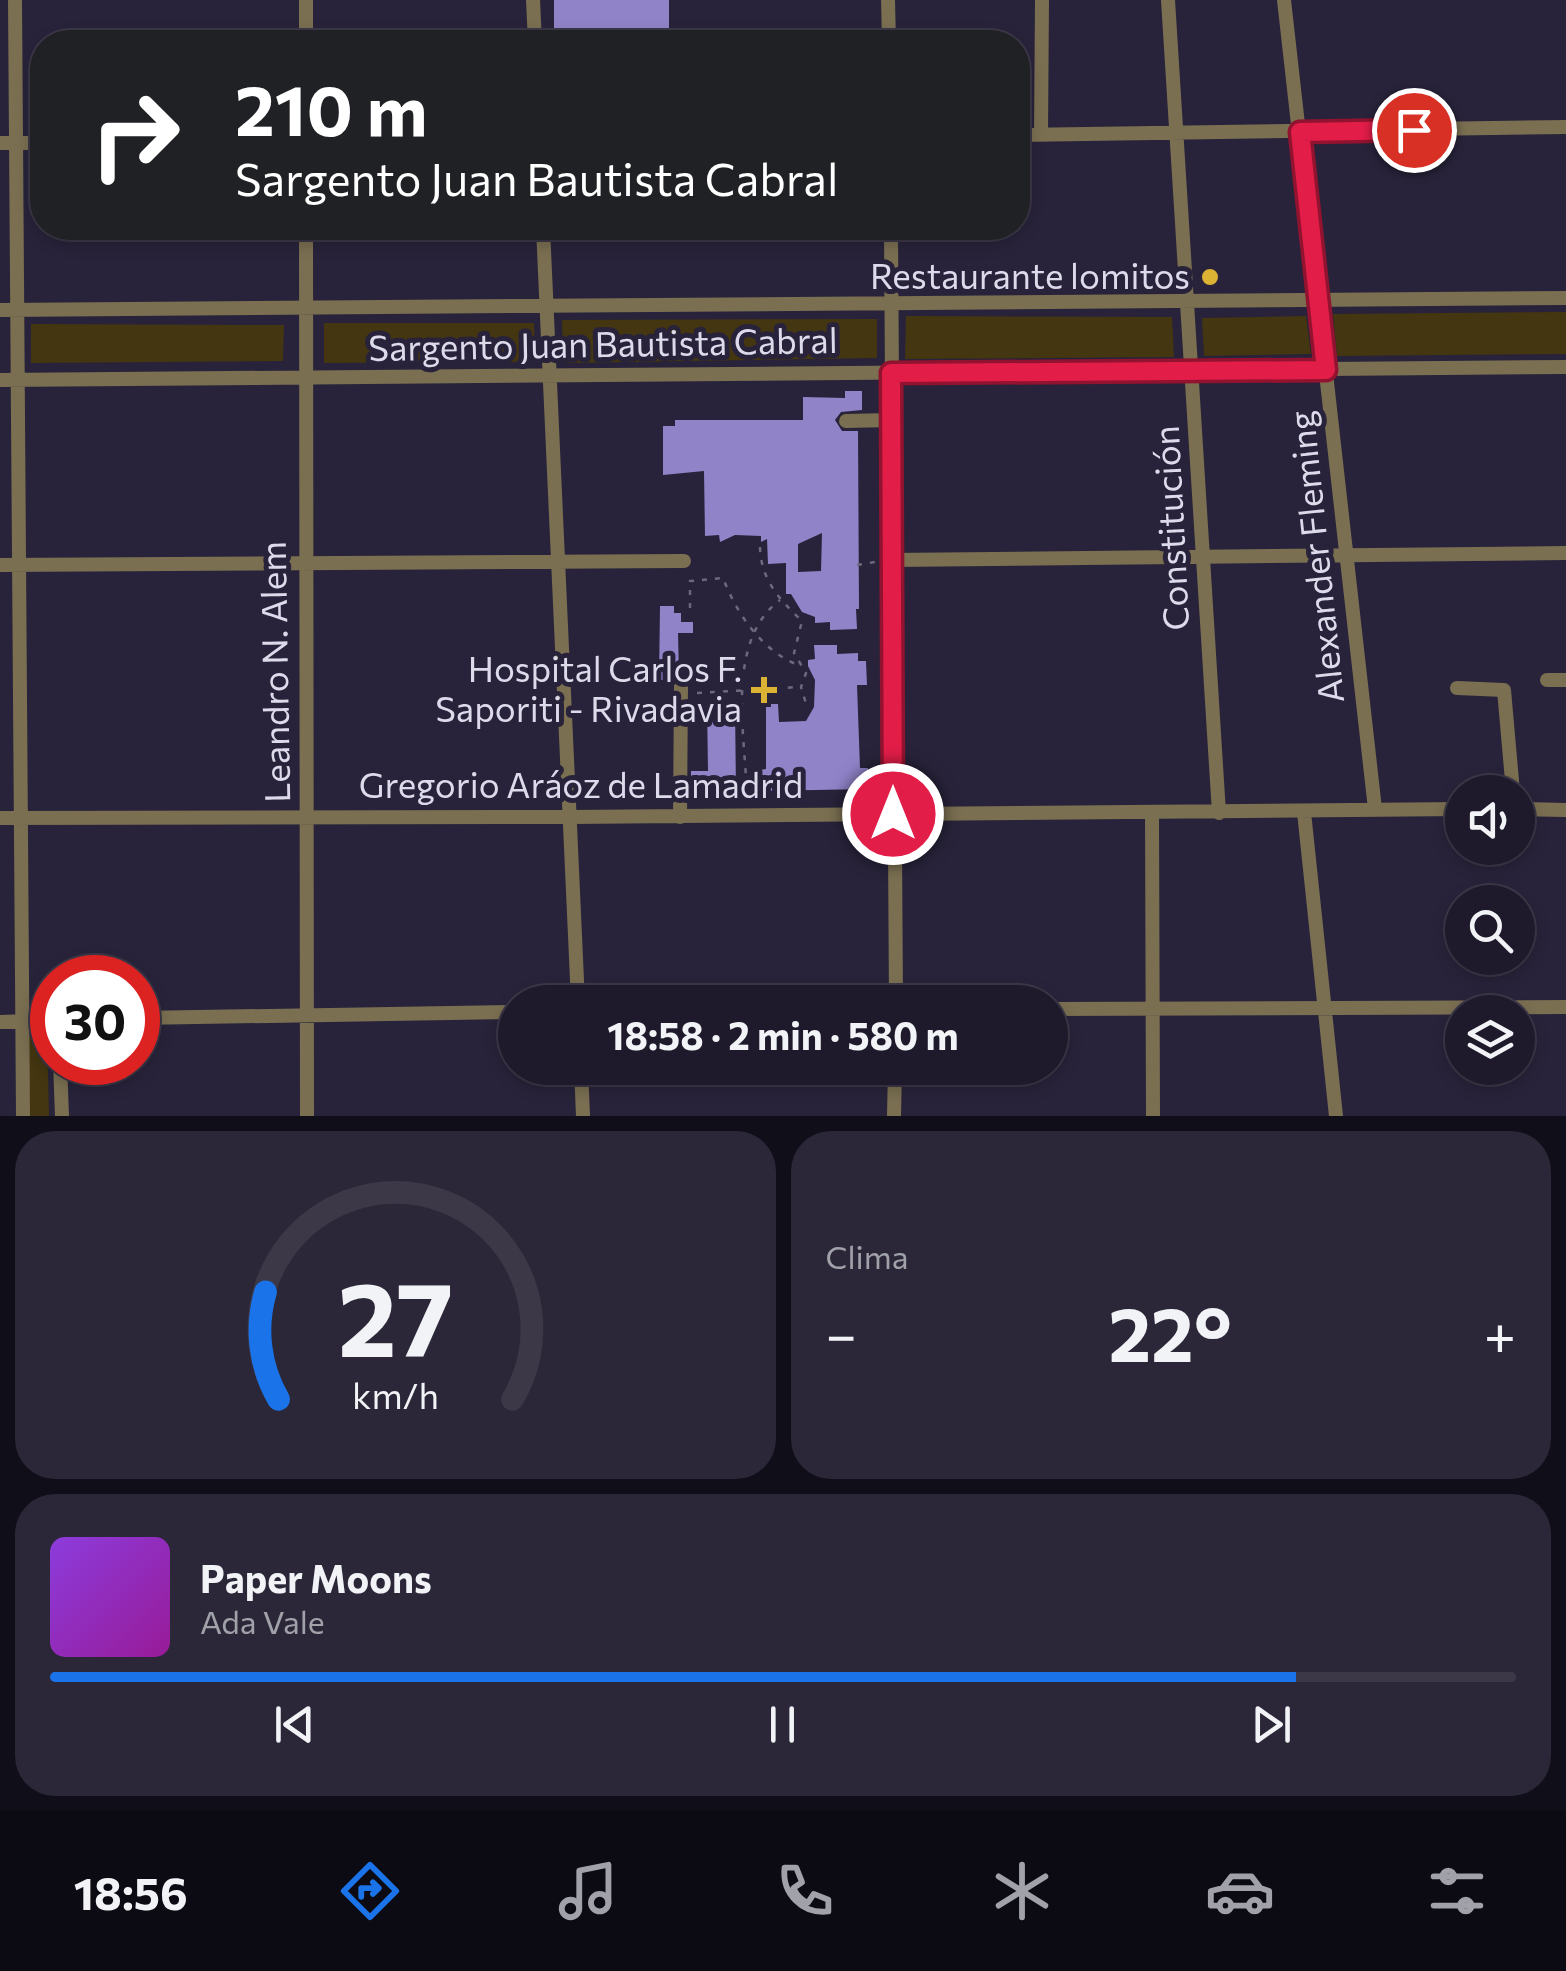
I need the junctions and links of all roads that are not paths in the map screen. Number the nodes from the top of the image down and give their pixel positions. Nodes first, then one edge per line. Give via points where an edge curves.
1 (15, 0) edge
2 (306, 0) edge
3 (534, 0) edge
4 (888, 0) edge
5 (1042, 0) edge
6 (1168, 0) edge
7 (1284, 0) edge
8 (306, 30) edge
9 (535, 30) edge
10 (889, 30) edge
11 (1566, 127) edge
12 (1177, 132) junction
13 (1300, 132) junction
14 (1030, 134) edge
15 (1041, 134) junction
16 (0, 144) edge
17 (18, 144) junction
18 (30, 144) edge
19 (306, 240) edge
20 (544, 240) edge
21 (892, 240) edge
22 (1319, 298) junction
23 (1566, 298) edge
24 (1189, 300) junction
25 (892, 302) junction
26 (547, 306) junction
27 (306, 307) junction
28 (0, 310) edge
29 (20, 310) junction
30 (1566, 367) edge
31 (1326, 370) junction
32 (1193, 371) junction
33 (891, 373) junction
34 (550, 374) junction
35 (305, 378) junction
36 (0, 380) edge
37 (20, 380) junction
38 (846, 420) dead end
39 (891, 420) junction
40 (1566, 553) edge
41 (1346, 554) junction
42 (1204, 556) junction
43 (559, 560) junction
44 (891, 560) junction
45 (684, 561) dead end
46 (20, 564) junction
47 (304, 564) junction
48 (0, 565) edge
49 (1546, 680) dead end
50 (1566, 680) edge
51 (1456, 688) dead end
52 (681, 690) road end
53 (1512, 775) edge
54 (1375, 809) junction
55 (1445, 809) edge
56 (1535, 809) edge
57 (1566, 810) edge
58 (1304, 812) junction
59 (1219, 813) junction
60 (893, 814) junction
61 (1152, 814) junction
62 (307, 816) junction
63 (680, 816) junction
64 (0, 818) edge
65 (22, 818) junction
66 (571, 818) junction
67 (577, 985) edge
68 (896, 985) edge
69 (1566, 1007) edge
70 (1152, 1008) junction
71 (1068, 1009) edge
72 (1325, 1009) junction
73 (498, 1012) edge
74 (308, 1014) junction
75 (160, 1017) edge
76 (23, 1021) junction
77 (30, 1021) edge
78 (0, 1022) edge
79 (61, 1085) edge
80 (582, 1085) edge
81 (895, 1085) edge
82 (23, 1116) edge
83 (62, 1116) edge
84 (307, 1116) edge
85 (583, 1116) edge
86 (894, 1116) edge
87 (1154, 1116) edge
88 (1336, 1116) edge

1 - 17 street
2 - 8 street
3 - 9 street
4 - 10 street
5 - 15 street
6 - 12 street, Constitución
7 - 13 street, Alexander Fleming
11 - 13 street
12 - 13 street
12 - 15 street
12 - 24 street, Constitución
13 - 22 street, Alexander Fleming
14 - 15 street
16 - 17 street
17 - 18 street
17 - 29 street
19 - 27 street, Leandro N. Alem
20 - 26 street
21 - 25 street
22 - 23 street, Sargento Juan Bautista Cabral
22 - 24 street, Sargento Juan Bautista Cabral
22 - 31 street, Alexander Fleming
24 - 25 street, Sargento Juan Bautista Cabral
24 - 32 street, Constitución
25 - 26 street, Sargento Juan Bautista Cabral
25 - 33 street
26 - 27 street, Sargento Juan Bautista Cabral
26 - 34 street
27 - 29 street, Sargento Juan Bautista Cabral
27 - 35 street, Leandro N. Alem
28 - 29 street, Sargento Juan Bautista Cabral
29 - 37 street
30 - 31 street, Sargento Juan Bautista Cabral
31 - 32 street, Sargento Juan Bautista Cabral
31 - 41 street, Alexander Fleming
32 - 33 street, Sargento Juan Bautista Cabral
32 - 42 street, Constitución
33 - 34 street, Sargento Juan Bautista Cabral
33 - 39 street
34 - 35 street, Sargento Juan Bautista Cabral
34 - 43 street
35 - 37 street, Sargento Juan Bautista Cabral
35 - 47 street, Leandro N. Alem
36 - 37 street, Sargento Juan Bautista Cabral
37 - 46 street
38 - 39 street
39 - 44 street
40 - 41 street
41 - 42 street
41 - 54 street, Alexander Fleming
42 - 44 street
42 - 59 street, Constitución
43 - 45 street
43 - 47 street
43 - 66 street
44 - 60 street
46 - 47 street
46 - 48 street
46 - 65 street
47 - 62 street, Leandro N. Alem
49 - 50 street
51 - 53 street via 1504,690
52 - 63 street
54 - 55 street, Gregorio Aráoz de Lamadrid
54 - 58 street, Gregorio Aráoz de Lamadrid
56 - 57 street
58 - 59 street, Gregorio Aráoz de Lamadrid
58 - 72 street
59 - 61 street, Gregorio Aráoz de Lamadrid
60 - 61 street, Gregorio Aráoz de Lamadrid
60 - 63 street, Gregorio Aráoz de Lamadrid
60 - 68 street
61 - 70 street
62 - 65 street, Gregorio Aráoz de Lamadrid
62 - 66 street, Gregorio Aráoz de Lamadrid
62 - 74 street, Leandro N. Alem
63 - 66 street, Gregorio Aráoz de Lamadrid
64 - 65 street, Gregorio Aráoz de Lamadrid
65 - 76 street
66 - 67 street
69 - 72 street
70 - 71 street
70 - 72 street
70 - 87 street
72 - 88 street
73 - 74 street
74 - 75 street
74 - 84 street, Leandro N. Alem
76 - 77 street
76 - 78 street
76 - 82 street
79 - 83 street
80 - 85 street
81 - 86 street

